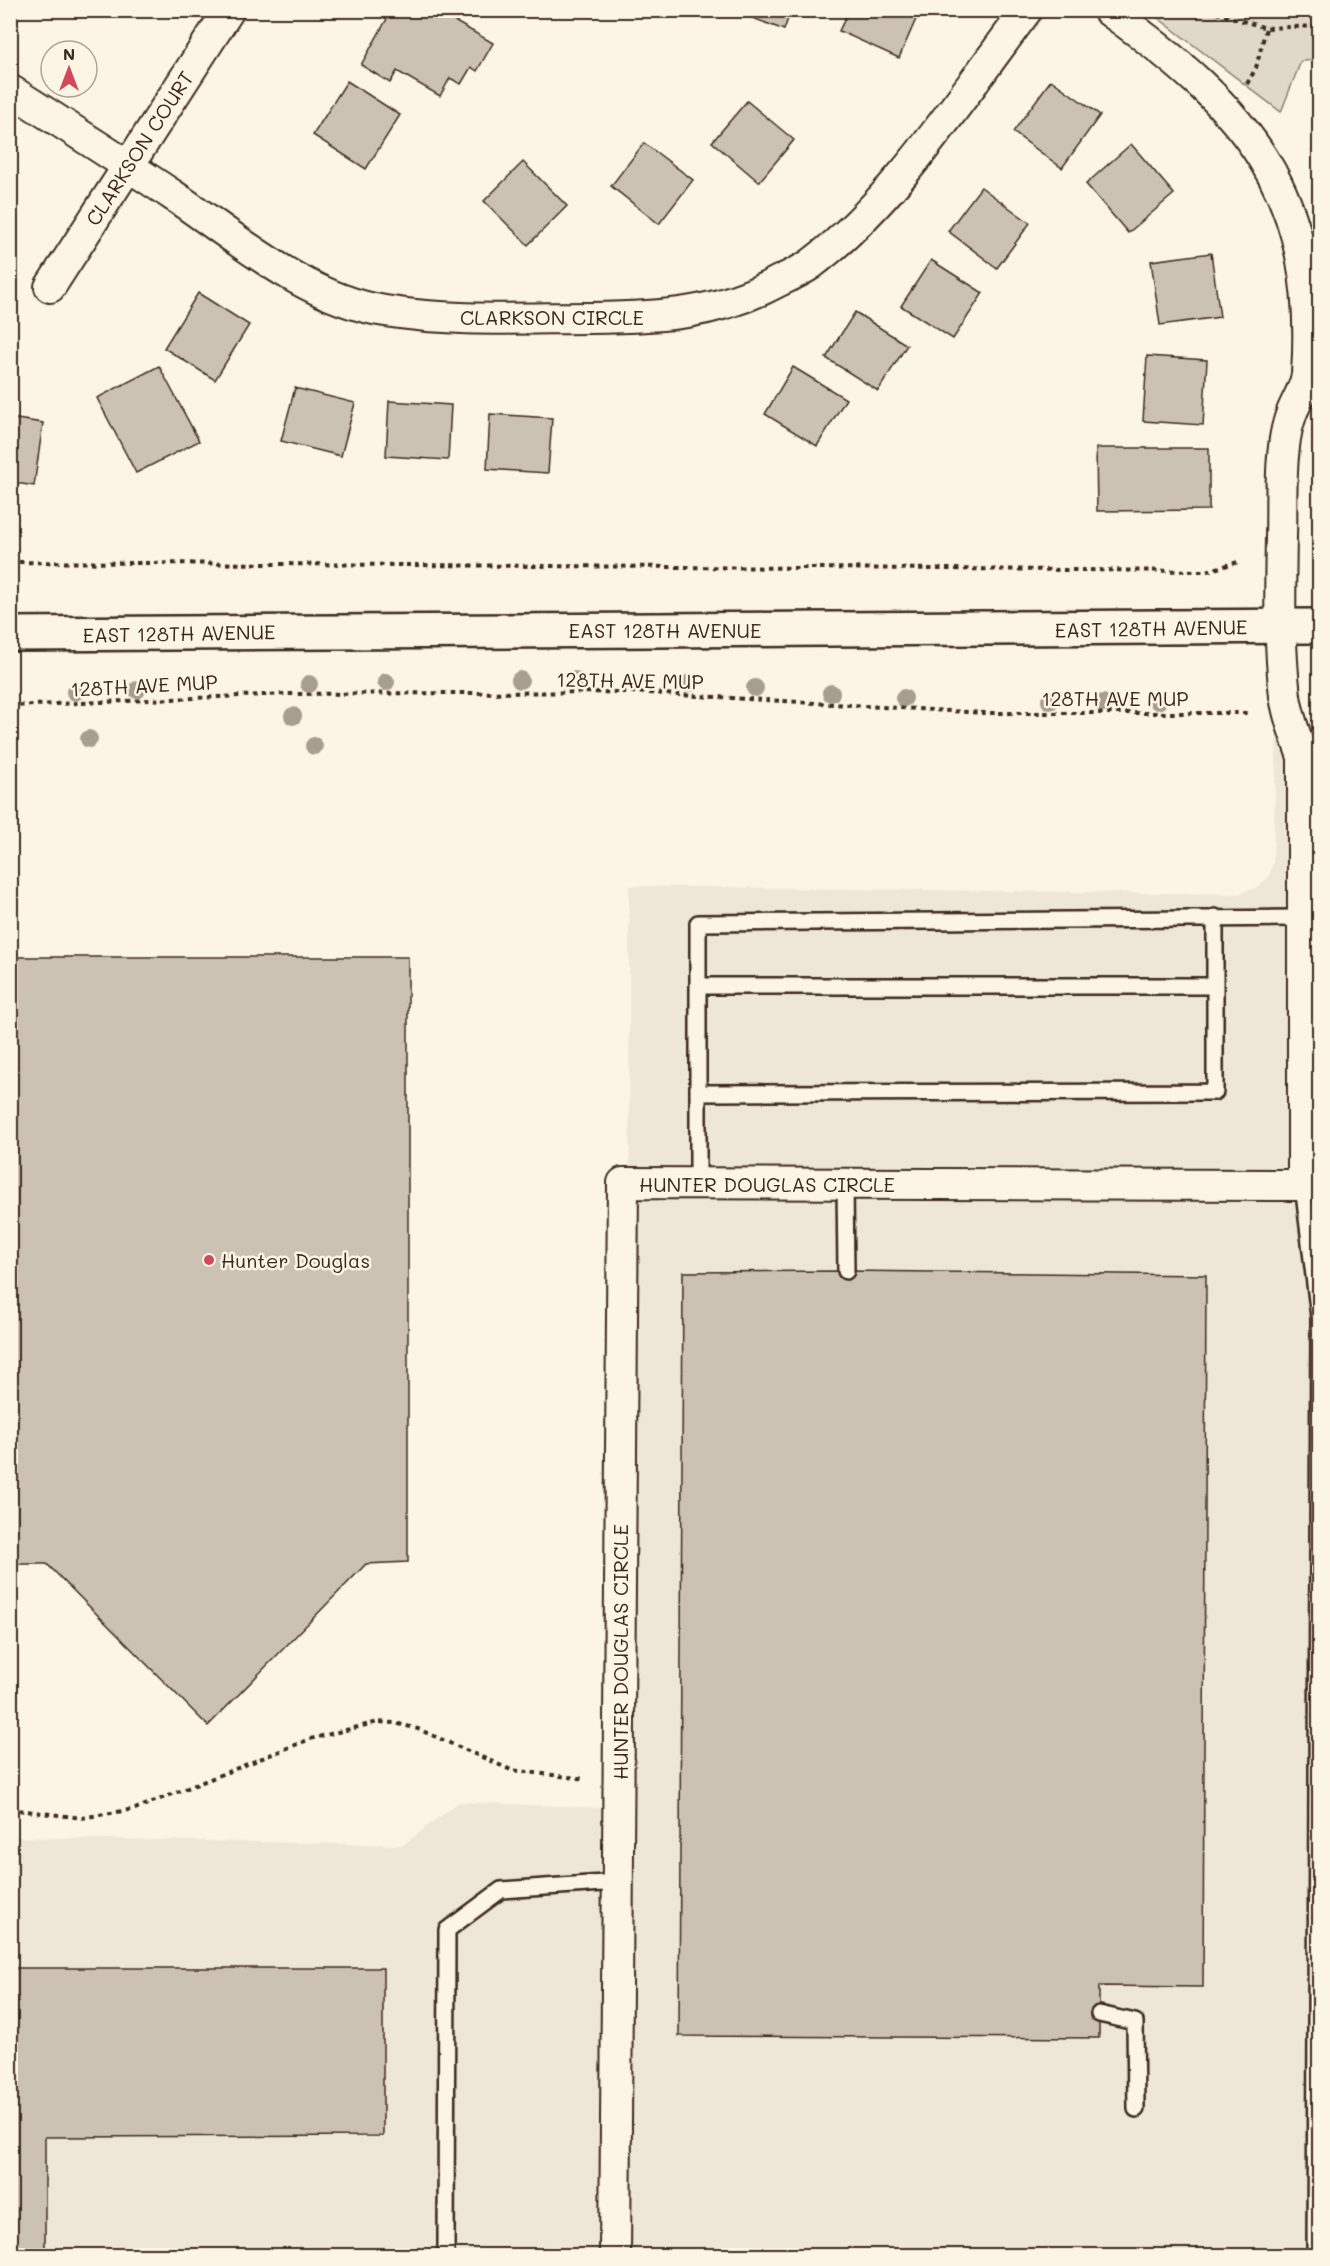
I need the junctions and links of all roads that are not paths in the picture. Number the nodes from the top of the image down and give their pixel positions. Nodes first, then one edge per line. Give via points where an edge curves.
1 (228, 10) edge
2 (1026, 10) edge
3 (1108, 10) edge
4 (10, 90) edge
5 (128, 165) junction
6 (50, 287) dead end
7 (1313, 291) edge
8 (1313, 389) edge
9 (1282, 626) junction
10 (1320, 626) edge
11 (10, 634) edge
12 (1320, 729) edge
13 (1303, 757) junction
14 (1215, 916) junction
15 (1302, 918) junction
16 (698, 986) junction
17 (1215, 986) junction
18 (1311, 987) edge
19 (698, 1093) junction
20 (698, 1184) junction
21 (845, 1184) junction
22 (1303, 1185) junction
23 (846, 1271) dead end
24 (1319, 1672) edge
25 (618, 1882) junction
26 (1318, 1937) edge
27 (1099, 2014) dead end
28 (1136, 2109) dead end
29 (446, 2256) edge
30 (615, 2256) edge
31 (1315, 2256) edge

1 - 5 street, CLARKSON COURT
2 - 5 street, CLARKSON CIRCLE via 886,195 857,225 808,266 750,297 684,314 453,318 384,311 351,303 277,266
3 - 7 street via 1197,79 1259,150 1290,212
4 - 5 street, CLARKSON CIRCLE
5 - 6 street, CLARKSON COURT
7 - 8 street
8 - 9 street via 1291,414 1283,449
9 - 10 main road, EAST 128TH AVENUE
9 - 11 main road, EAST 128TH AVENUE
9 - 13 street via 1285,695
12 - 13 street
13 - 15 street
14 - 15 lane
14 - 16 lane via 698,923
14 - 17 lane
15 - 18 street
16 - 17 lane
16 - 19 lane
17 - 19 lane via 1215,1092
18 - 22 street
19 - 20 lane
20 - 21 street, HUNTER DOUGLAS CIRCLE
20 - 25 street, HUNTER DOUGLAS CIRCLE via 623,1184
21 - 22 street, HUNTER DOUGLAS CIRCLE
21 - 23 lane
22 - 24 lane via 1319,1317
24 - 26 lane
25 - 29 lane via 501,1890 447,1930
25 - 30 street, HUNTER DOUGLAS CIRCLE
26 - 31 lane
27 - 28 lane via 1135,2022

